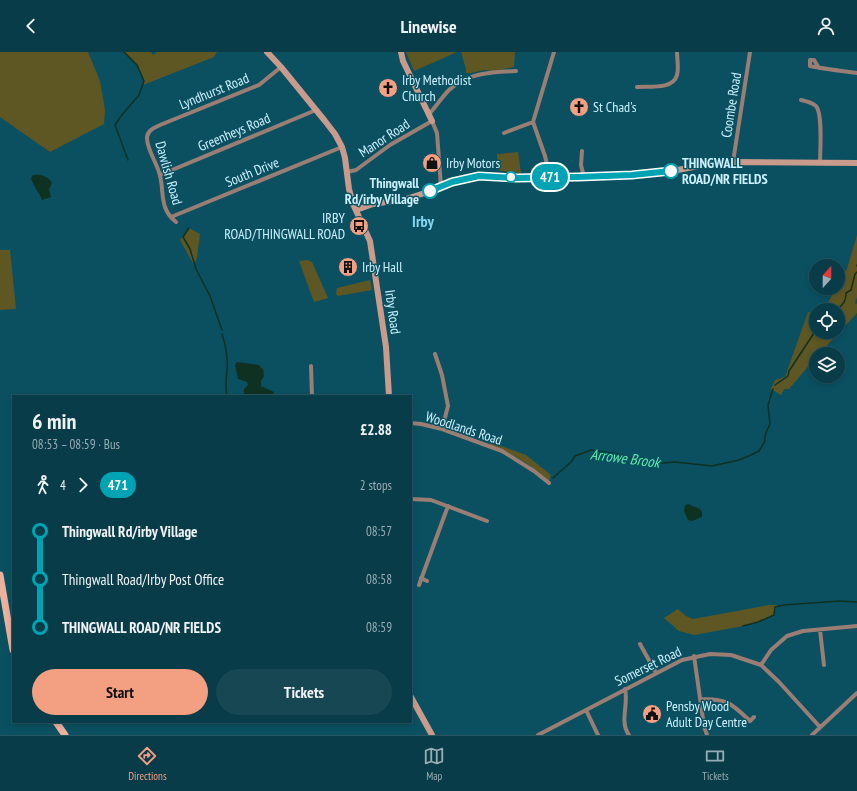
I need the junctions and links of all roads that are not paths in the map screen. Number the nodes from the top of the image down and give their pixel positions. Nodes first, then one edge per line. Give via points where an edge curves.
1 (267, 52) edge
2 (401, 52) edge
3 (554, 52) edge
4 (677, 52) edge
5 (750, 52) edge
6 (281, 66) junction
7 (819, 68) dead end
8 (516, 71) dead end
9 (857, 73) edge
10 (637, 87) dead end
11 (801, 100) dead end
12 (316, 110) junction
13 (429, 114) junction
14 (432, 121) junction
15 (533, 122) junction
16 (151, 129) joint
17 (504, 133) dead end
18 (342, 147) junction
19 (582, 151) dead end
20 (733, 162) junction
21 (820, 163) junction
22 (857, 163) edge
23 (347, 172) junction
24 (160, 175) junction
25 (550, 177) junction
26 (584, 177) junction
27 (442, 187) junction
28 (356, 210) junction
29 (171, 217) junction
30 (176, 222) dead end
31 (435, 354) dead end
32 (311, 366) dead end
33 (312, 395) edge
34 (388, 395) edge
35 (412, 423) edge
36 (442, 429) junction
37 (549, 483) dead end
38 (412, 499) edge
39 (448, 506) junction
40 (487, 521) dead end
41 (0, 575) edge
42 (421, 578) junction
43 (427, 580) dead end
44 (419, 585) dead end
45 (857, 626) edge
46 (820, 630) junction
47 (12, 644) edge
48 (640, 644) dead end
49 (694, 656) junction
50 (824, 664) dead end
51 (760, 665) junction
52 (656, 673) junction
53 (625, 689) junction
54 (857, 693) edge
55 (412, 699) edge
56 (701, 699) junction
57 (586, 710) junction
58 (754, 717) dead end
59 (57, 723) edge
60 (820, 727) junction
61 (65, 735) edge
62 (432, 735) edge
63 (538, 735) edge
64 (598, 735) edge
65 (629, 735) edge
66 (707, 735) edge
67 (812, 735) edge

1 - 6 street, Irby Road
2 - 13 street
3 - 15 street
4 - 10 street via 678,71 673,82 666,85
5 - 20 street, Coombe Road
6 - 12 street, Irby Road
6 - 16 street, Lyndhurst Road via 259,85
7 - 9 street
8 - 13 street via 466,78 448,91
11 - 21 street via 814,104 818,111
12 - 18 street, Irby Road
12 - 24 street, Greenheys Road
13 - 14 street
14 - 23 street, Manor Road via 390,145 356,170
14 - 27 street via 437,133
15 - 17 street
15 - 25 street
16 - 24 street, Dawlish Road via 147,138 148,144
18 - 23 street, Irby Road
18 - 29 street, South Drive
19 - 26 street via 581,165
20 - 21 street
20 - 26 street via 668,172
21 - 22 street
23 - 28 street, Irby Road
24 - 29 street, Dawlish Road via 161,194
25 - 26 street
25 - 27 street via 479,176
27 - 28 street
28 - 34 street, Irby Road via 370,241 386,347
29 - 30 street, Dawlish Road
31 - 36 street via 448,406
32 - 33 street
35 - 36 street, Woodlands Road
36 - 37 street, Woodlands Road via 502,451
38 - 39 street via 431,500
39 - 40 street
39 - 42 street
41 - 47 main road
42 - 43 street
42 - 44 street
45 - 46 street
46 - 50 street
46 - 51 street via 803,631 787,636 771,650
48 - 52 street
49 - 51 street, Somerset Road via 731,655
49 - 52 street, Somerset Road
49 - 56 street
51 - 60 street, Somerset Road
52 - 53 street, Somerset Road
53 - 57 street, Somerset Road
53 - 65 street via 628,697 625,704 625,725
54 - 60 street
55 - 62 street
56 - 58 street via 722,700 733,705 750,721
56 - 66 street
57 - 63 street, Somerset Road
57 - 64 street
59 - 61 main road
60 - 67 street

